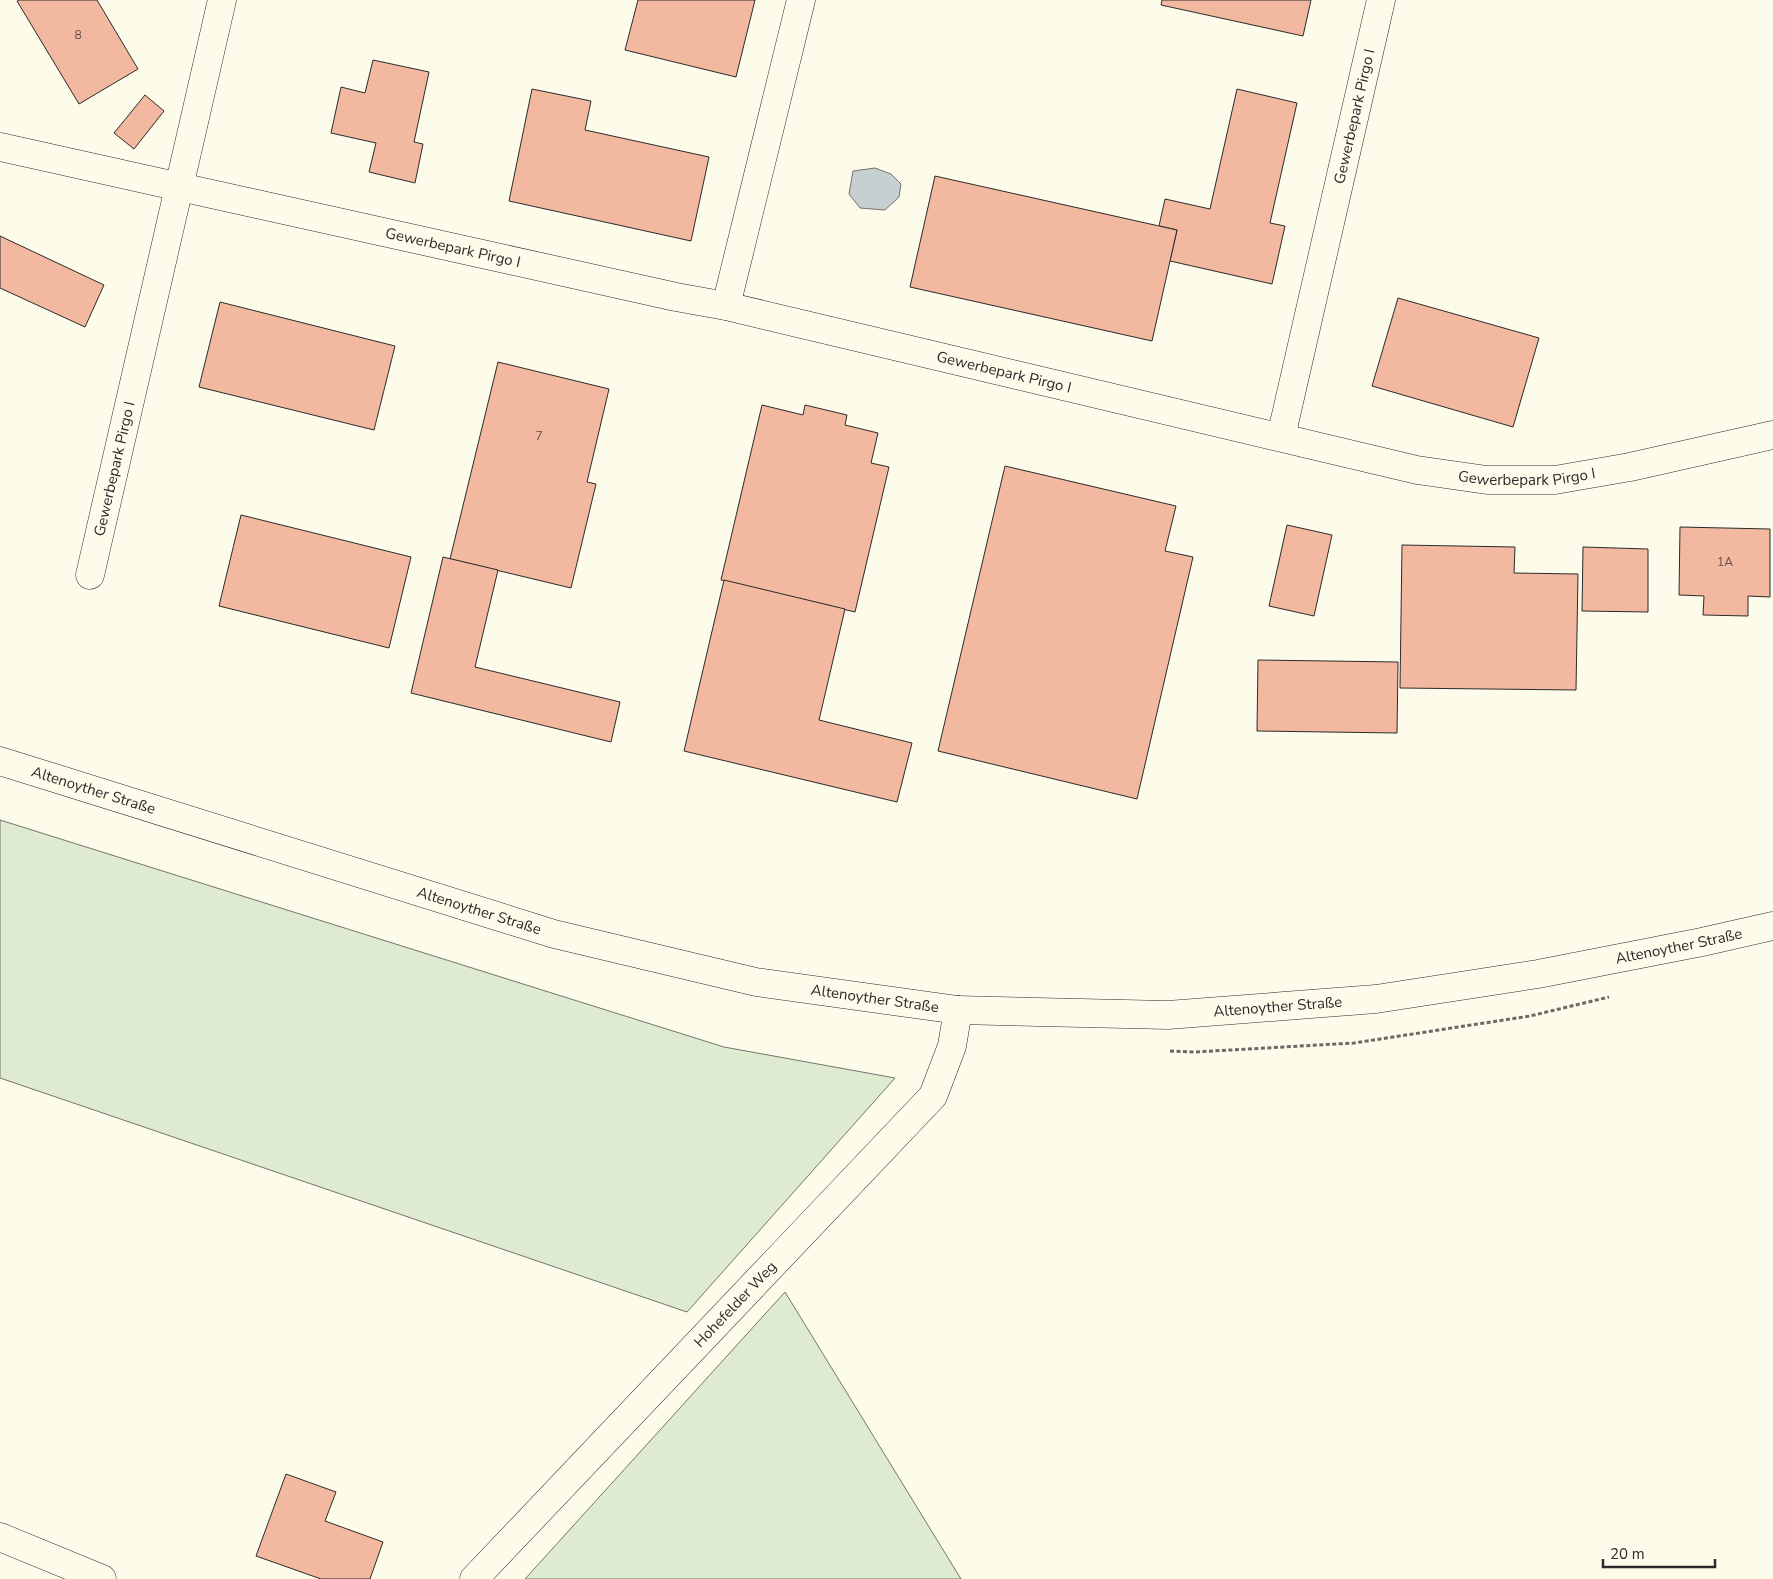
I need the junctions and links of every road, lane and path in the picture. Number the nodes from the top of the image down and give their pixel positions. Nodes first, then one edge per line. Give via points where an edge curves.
1 (222, 0) edge
2 (801, 0) edge
3 (1381, 0) edge
4 (0, 147) edge
5 (179, 187) junction
6 (726, 306) junction
7 (1773, 435) edge
8 (1280, 437) junction
9 (90, 575) dead end
10 (0, 761) edge
11 (1773, 926) edge
12 (958, 1010) junction
13 (0, 1537) edge
14 (102, 1579) edge
15 (474, 1579) edge

1 - 5 street, Gewerbepark Pirgo I
2 - 6 street
3 - 8 street, Gewerbepark Pirgo I
4 - 5 street, Gewerbepark Pirgo I
5 - 6 street, Gewerbepark Pirgo I
5 - 9 street, Gewerbepark Pirgo I
6 - 8 street, Gewerbepark Pirgo I
7 - 8 street, Gewerbepark Pirgo I via 1630,467 1554,480 1487,480 1417,470
10 - 12 street, Altenoyther Straße via 554,934 756,982
11 - 12 street, Altenoyther Straße via 1538,974 1376,1000 1168,1014
12 - 15 street, Hohefelder Weg via 952,1046 933,1096
13 - 14 street

